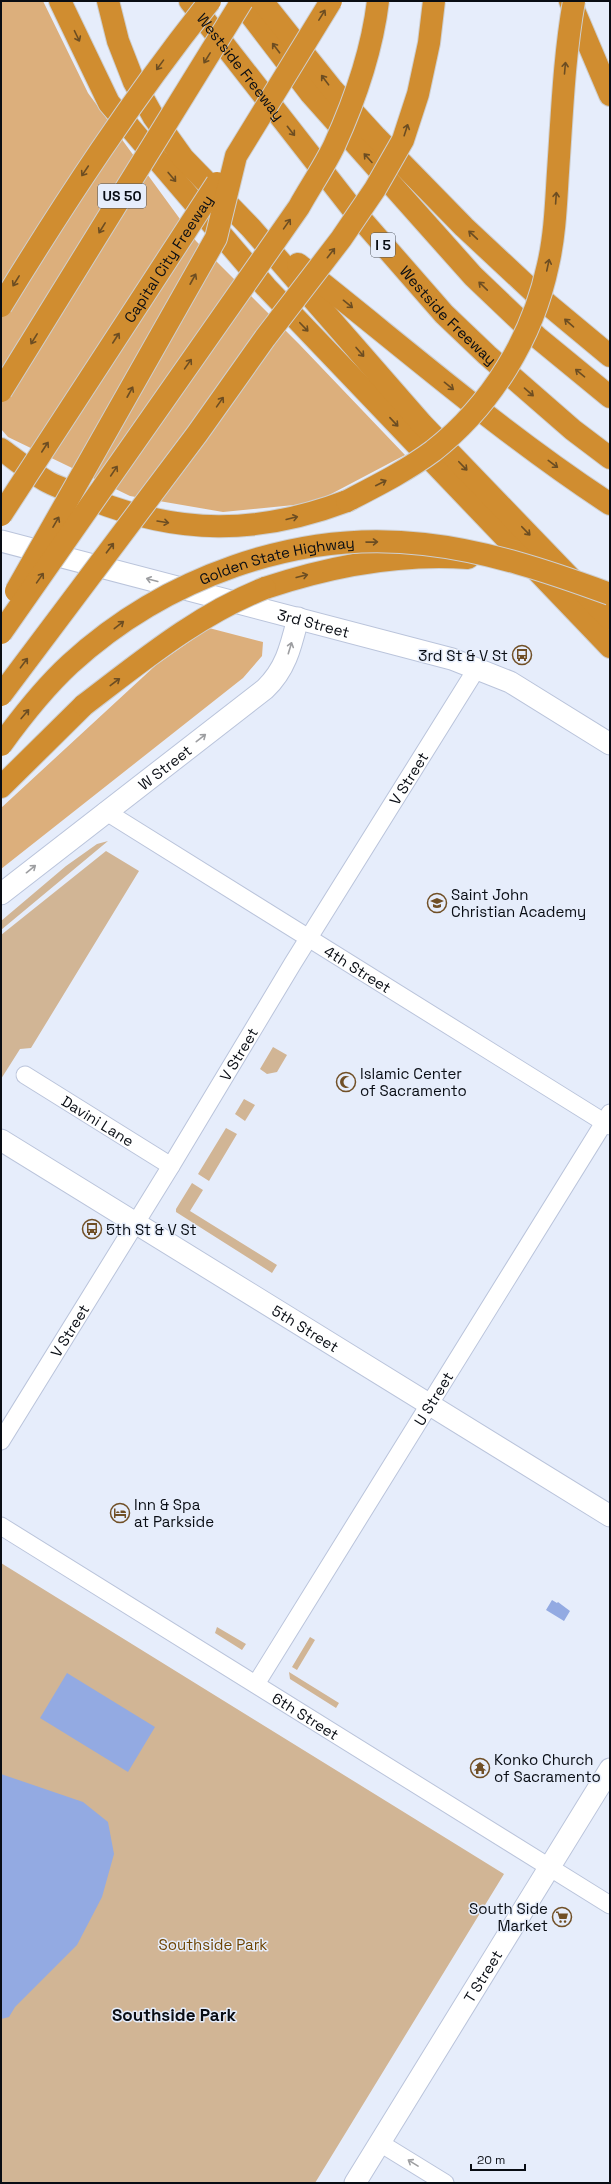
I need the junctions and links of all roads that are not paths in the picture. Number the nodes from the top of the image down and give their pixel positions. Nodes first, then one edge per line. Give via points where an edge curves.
1 (60, 1) edge
2 (108, 1) edge
3 (190, 1) edge
4 (210, 1) edge
5 (241, 1) edge
6 (262, 1) edge
7 (331, 1) edge
8 (378, 1) edge
9 (434, 1) edge
10 (570, 1) edge
11 (574, 1) edge
12 (610, 95) edge
13 (236, 156) junction
14 (251, 228) junction
15 (1, 306) edge
16 (610, 356) edge
17 (1, 392) edge
18 (610, 397) edge
19 (1, 449) edge
20 (610, 458) edge
21 (610, 504) edge
22 (1, 514) edge
23 (1, 541) edge
24 (504, 560) junction
25 (610, 594) edge
26 (1, 616) edge
27 (298, 618) junction
28 (610, 619) edge
29 (1, 633) edge
30 (610, 646) edge
31 (477, 668) junction
32 (1, 695) edge
33 (1, 744) edge
34 (610, 744) edge
35 (1, 787) edge
36 (105, 812) junction
37 (1, 894) edge
38 (308, 938) junction
39 (25, 1075) dead end
40 (608, 1120) edge
41 (1, 1140) edge
42 (171, 1166) junction
43 (136, 1223) junction
44 (429, 1404) junction
45 (1, 1441) edge
46 (610, 1516) edge
47 (1, 1526) edge
48 (256, 1684) junction
49 (610, 1769) edge
50 (549, 1868) junction
51 (610, 1905) edge
52 (380, 2143) junction
53 (355, 2183) edge
54 (445, 2183) edge

1 -> 30 highway via 114,109 266,287
2 - 14 highway via 118,41 134,82 153,116 183,158
3 -> 20 highway, Westside Freeway / I 5 via 354,211 444,314 567,425
4 -> 15 highway, bridge via 126,111 73,189
5 -> 17 highway, US 50, bridge
18 -> 5 highway via 537,337 473,276 315,100
16 -> 6 highway via 539,297 374,136 333,90
13 -> 7 highway, Capital City Freeway, bridge
29 -> 8 highway, bridge via 299,207 334,147 361,76 375,24
32 -> 9 highway, bridge via 197,434 375,189 403,140 418,94 429,43
10 - 12 highway
19 -> 11 highway, bridge via 48,482 118,510 160,522 204,527 248,526 312,513 346,501 393,477 433,451 462,425 489,394 517,352 535,311 549,265 556,208 568,34
22 -> 13 highway, Capital City Freeway, bridge
26 -> 13 highway, bridge via 216,238
14 -> 21 highway via 475,406
14 -> 28 highway via 422,424
27 -> 23 street, 3rd Street
24 - 25 highway, Golden State Highway, bridge via 568,578
33 -> 24 highway, Golden State Highway, bridge via 24,713 76,659 123,621 212,574 259,558 308,547 341,543 424,544
35 -> 24 highway, bridge via 84,705 176,635 233,601 298,577 349,565 401,558 453,557
27 - 31 street, 3rd Street
36 -> 27 street, W Street via 274,680 286,662
31 - 34 street, 3rd Street via 516,686
31 - 38 street, V Street
37 -> 36 street, W Street
36 - 38 street, 4th Street
38 - 40 street, 4th Street
38 - 42 street, V Street
39 - 42 street, Davini Lane
40 - 44 street, U Street
41 - 43 street, 5th Street
42 - 43 street, V Street
43 - 44 street, 5th Street
43 - 45 street, V Street
44 - 46 street, 5th Street
44 - 48 street, U Street
47 - 48 street, 6th Street
48 - 50 street, 6th Street
49 - 50 street, T Street
50 - 51 street, 6th Street
50 - 52 street, T Street
52 - 53 street, T Street
54 -> 52 street

